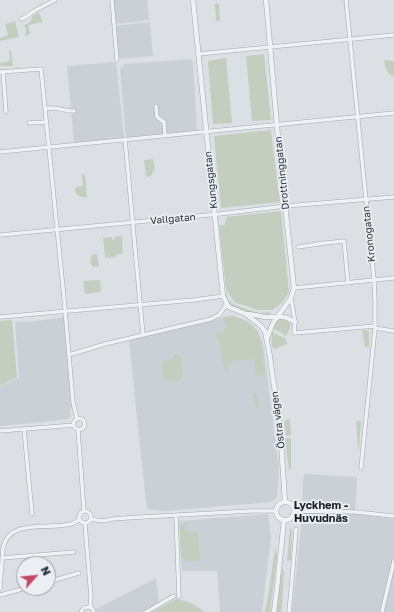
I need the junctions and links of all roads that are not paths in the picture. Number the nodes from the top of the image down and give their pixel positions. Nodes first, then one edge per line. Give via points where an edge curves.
1 (55, 0) edge
2 (112, 0) edge
3 (193, 0) edge
4 (266, 0) edge
5 (346, 0) edge
6 (21, 19) dead end
7 (394, 35) edge
8 (350, 39) junction
9 (270, 47) junction
10 (198, 54) junction
11 (117, 60) dead end
12 (1, 72) edge
13 (156, 106) dead end
14 (45, 109) junction
15 (74, 111) dead end
16 (6, 112) dead end
17 (394, 113) edge
18 (357, 116) junction
19 (46, 122) junction
20 (29, 123) dead end
21 (277, 124) junction
22 (206, 132) junction
23 (165, 135) junction
24 (125, 139) junction
25 (48, 147) junction
26 (0, 152) edge
27 (394, 196) edge
28 (365, 199) junction
29 (286, 206) junction
30 (215, 215) junction
31 (133, 222) junction
32 (56, 230) junction
33 (0, 235) edge
34 (298, 247) dead end
35 (394, 278) edge
36 (374, 280) junction
37 (348, 283) junction
38 (294, 288) junction
39 (223, 296) junction
40 (291, 298) junction
41 (227, 304) junction
42 (140, 305) junction
43 (65, 312) junction
44 (246, 314) junction
45 (277, 316) junction
46 (0, 317) edge
47 (295, 322) junction
48 (375, 327) junction
49 (394, 331) edge
50 (143, 335) junction
51 (267, 338) junction
52 (69, 355) junction
53 (77, 419) junction
54 (74, 425) junction
55 (24, 429) junction
56 (78, 430) junction
57 (0, 431) edge
58 (361, 468) dead end
59 (285, 502) junction
60 (84, 511) junction
61 (276, 511) junction
62 (294, 511) junction
63 (32, 514) dead end
64 (176, 516) junction
65 (394, 516) edge
66 (91, 519) junction
67 (79, 520) junction
68 (284, 520) junction
69 (85, 524) junction
70 (296, 529) dead end
71 (74, 552) dead end
72 (2, 558) junction
73 (394, 561) edge
74 (79, 573) dead end
75 (56, 580) edge
76 (0, 589) edge
77 (16, 591) edge
78 (0, 595) edge
79 (90, 607) junction
80 (81, 612) edge
81 (94, 612) edge
82 (146, 612) edge
83 (274, 612) edge
84 (289, 612) edge
85 (382, 612) edge

1 - 6 street
2 - 11 street
3 - 10 street, Kungsgatan
4 - 9 street, Drottninggatan
5 - 8 street, Kronogatan
7 - 8 street
8 - 9 street
8 - 18 street, Kronogatan
9 - 10 street
9 - 21 street, Drottninggatan
10 - 22 street, Kungsgatan
12 - 14 street via 40,69
12 - 16 street
13 - 23 street via 158,117 164,122
14 - 15 street via 54,107
14 - 19 street
17 - 18 street
18 - 21 street
18 - 28 street, Kronogatan
19 - 20 street
19 - 25 street
21 - 22 street
21 - 29 street, Drottninggatan
22 - 23 street
22 - 30 street, Kungsgatan
23 - 24 street
24 - 25 street
24 - 31 street
25 - 26 street
25 - 32 street
27 - 28 street, Vallgatan
28 - 29 street, Vallgatan
28 - 36 street, Kronogatan
29 - 30 street, Vallgatan
29 - 38 street, Drottninggatan
30 - 31 street, Vallgatan
30 - 39 street, Kungsgatan
31 - 32 street, Vallgatan
31 - 42 street
32 - 33 street, Vallgatan
32 - 43 street
34 - 37 street via 344,241
35 - 36 street
36 - 37 street
36 - 48 street, Kronogatan
37 - 38 street
38 - 40 street, Drottninggatan
39 - 41 street, Kungsgatan
39 - 42 street
40 - 45 street, Drottninggatan
40 - 47 street
41 - 44 street
41 - 50 street via 219,315 211,318
42 - 43 street
42 - 50 street
43 - 46 street
43 - 52 street
44 - 45 street
44 - 51 street via 264,329
45 - 47 street
45 - 51 street, Drottninggatan
47 - 48 street via 294,333
48 - 49 street
48 - 58 street, Kronogatan
50 - 52 street
51 - 59 street, Östra vägen via 277,403
52 - 53 street
53 - 54 street
53 - 56 street via 83,420 85,424
54 - 55 street
54 - 56 street
55 - 57 street
55 - 63 street
56 - 60 street
59 - 61 street via 281,502
59 - 62 street via 293,506
60 - 66 street via 89,513
60 - 67 street via 80,514
61 - 64 street
61 - 68 street via 278,517
62 - 65 street via 356,512
62 - 68 street via 291,518
64 - 66 street via 104,521
64 - 82 street via 177,597
66 - 69 street
67 - 69 street
67 - 72 street via 71,524 23,528 13,532 4,543
68 - 83 street
69 - 79 street
70 - 84 street
71 - 72 street
72 - 76 street
73 - 85 street
74 - 75 street
77 - 78 street
79 - 80 street via 84,608
79 - 81 street

